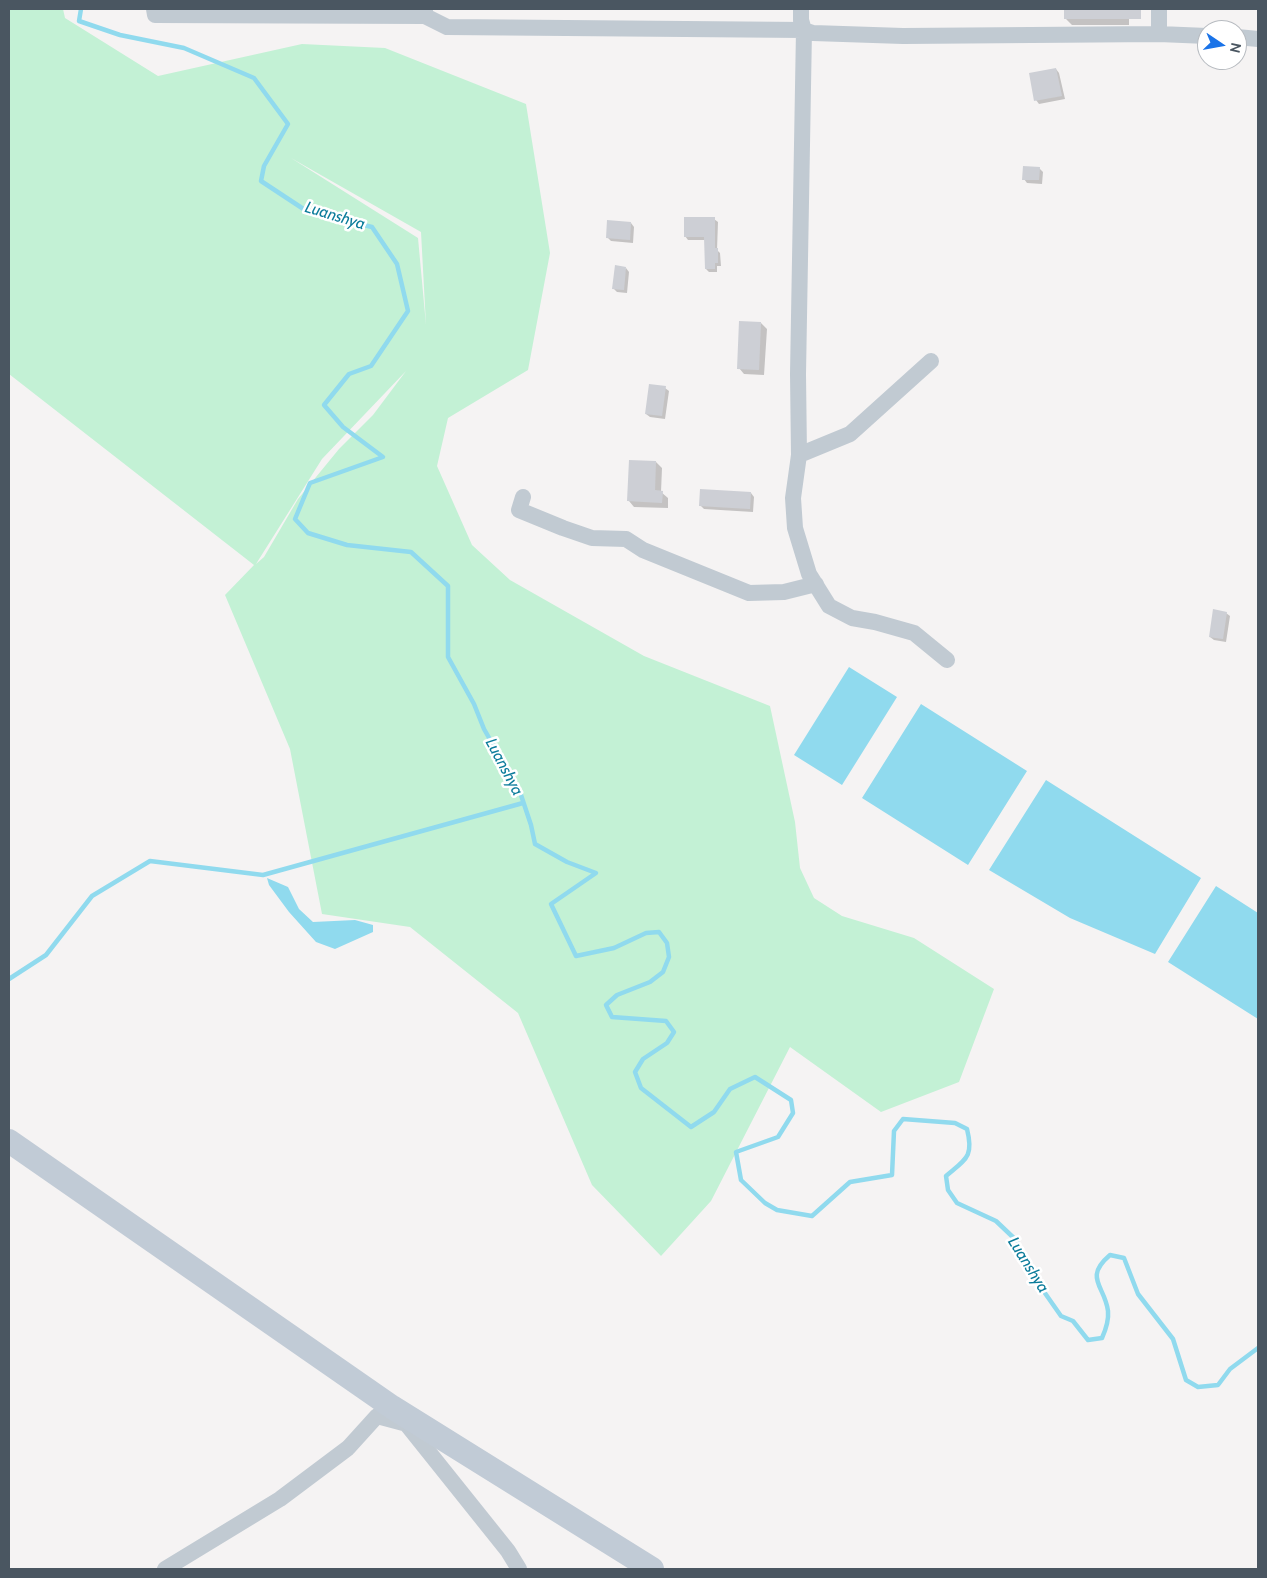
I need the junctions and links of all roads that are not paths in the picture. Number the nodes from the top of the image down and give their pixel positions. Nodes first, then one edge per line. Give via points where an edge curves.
1 (154, 9) edge
2 (802, 9) edge
3 (1159, 9) edge
4 (425, 12) edge
5 (804, 30) junction
6 (1159, 34) junction
7 (1197, 36) edge
8 (931, 361) dead end
9 (799, 455) junction
10 (523, 497) dead end
11 (816, 584) junction
12 (947, 660) dead end
13 (9, 1141) edge
14 (399, 1415) junction
15 (165, 1569) edge
16 (519, 1569) edge
17 (652, 1569) edge

1 - 4 street via 154,15
2 - 5 street
3 - 6 street
4 - 5 street via 447,27
5 - 6 street via 903,36
5 - 9 street
6 - 7 street
8 - 9 street via 850,434
9 - 11 street via 792,498 795,528 809,574
10 - 11 street via 519,510 592,538 626,539 643,550 749,593 784,592
11 - 12 street via 829,606 852,618 914,633
13 - 14 main road
14 - 15 street via 377,1416 348,1448 280,1499
14 - 16 street via 508,1550
14 - 17 main road

